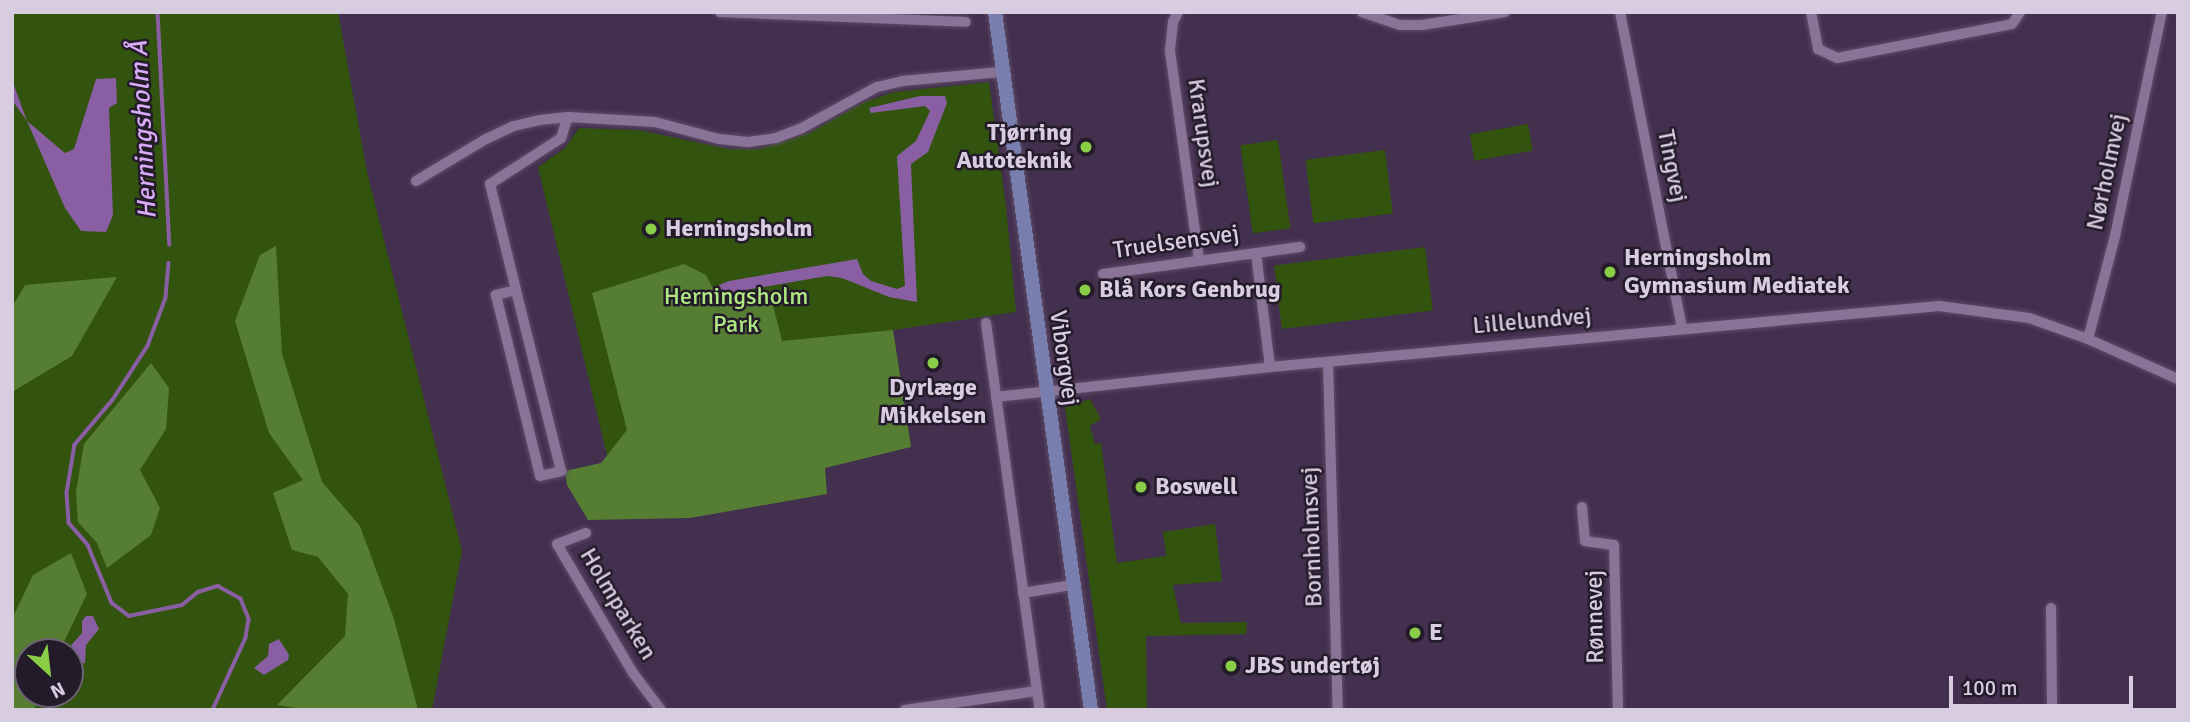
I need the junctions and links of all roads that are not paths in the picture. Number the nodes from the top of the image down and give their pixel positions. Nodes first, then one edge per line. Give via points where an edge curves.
1 (720, 12) edge
2 (995, 12) edge
3 (1178, 12) edge
4 (1362, 12) edge
5 (1505, 12) edge
6 (1620, 12) edge
7 (1811, 12) edge
8 (2020, 12) edge
9 (2162, 12) edge
10 (791, 14) edge
11 (966, 22) dead end
12 (1002, 72) junction
13 (568, 117) junction
14 (416, 181) dead end
15 (1300, 247) dead end
16 (1255, 253) junction
17 (1199, 261) junction
18 (1103, 274) dead end
19 (516, 290) junction
20 (986, 323) dead end
21 (1682, 328) junction
22 (2088, 339) junction
23 (1328, 362) junction
24 (1270, 367) junction
25 (2178, 379) edge
26 (1046, 392) junction
27 (996, 397) junction
28 (1582, 507) dead end
29 (586, 533) dead end
30 (1072, 585) junction
31 (1023, 593) junction
32 (2051, 608) dead end
33 (1037, 691) junction
34 (661, 710) edge
35 (905, 710) edge
36 (1040, 710) edge
37 (1091, 710) edge
38 (1338, 710) edge
39 (1618, 710) edge
40 (2052, 710) edge

1 - 10 street
2 - 12 street, Viborgvej
3 - 17 street, Krarupsvej via 1170,51
4 - 5 street via 1378,20 1411,25
6 - 21 street, Tingvej
7 - 8 street via 1818,49 1837,58 2012,24
9 - 22 street, Nørholmvej via 2115,236
10 - 11 street
12 - 13 street via 877,87 802,128 748,142 655,122
12 - 26 street, Viborgvej
13 - 14 street via 514,126
13 - 19 street via 561,138 489,184
15 - 16 street, Truelsensvej
16 - 17 street, Truelsensvej
16 - 24 street, Truelsensvej
17 - 18 street, Truelsensvej
19 - 19 street via 496,295 540,476 561,471
20 - 27 street
21 - 22 street, Lillelundvej via 1939,306 2029,318
21 - 23 street, Lillelundvej
22 - 25 street, Lillelundvej
23 - 24 street, Lillelundvej
23 - 38 street, Bornholmsvej
24 - 26 street, Lillelundvej
26 - 27 street
26 - 30 street, Viborgvej
27 - 31 street
28 - 39 street, Rønnevej via 1585,541 1614,545
29 - 34 street, Holmparken via 557,544
30 - 31 street
30 - 37 street, Viborgvej
31 - 33 street
32 - 40 street
33 - 35 street
33 - 36 street

